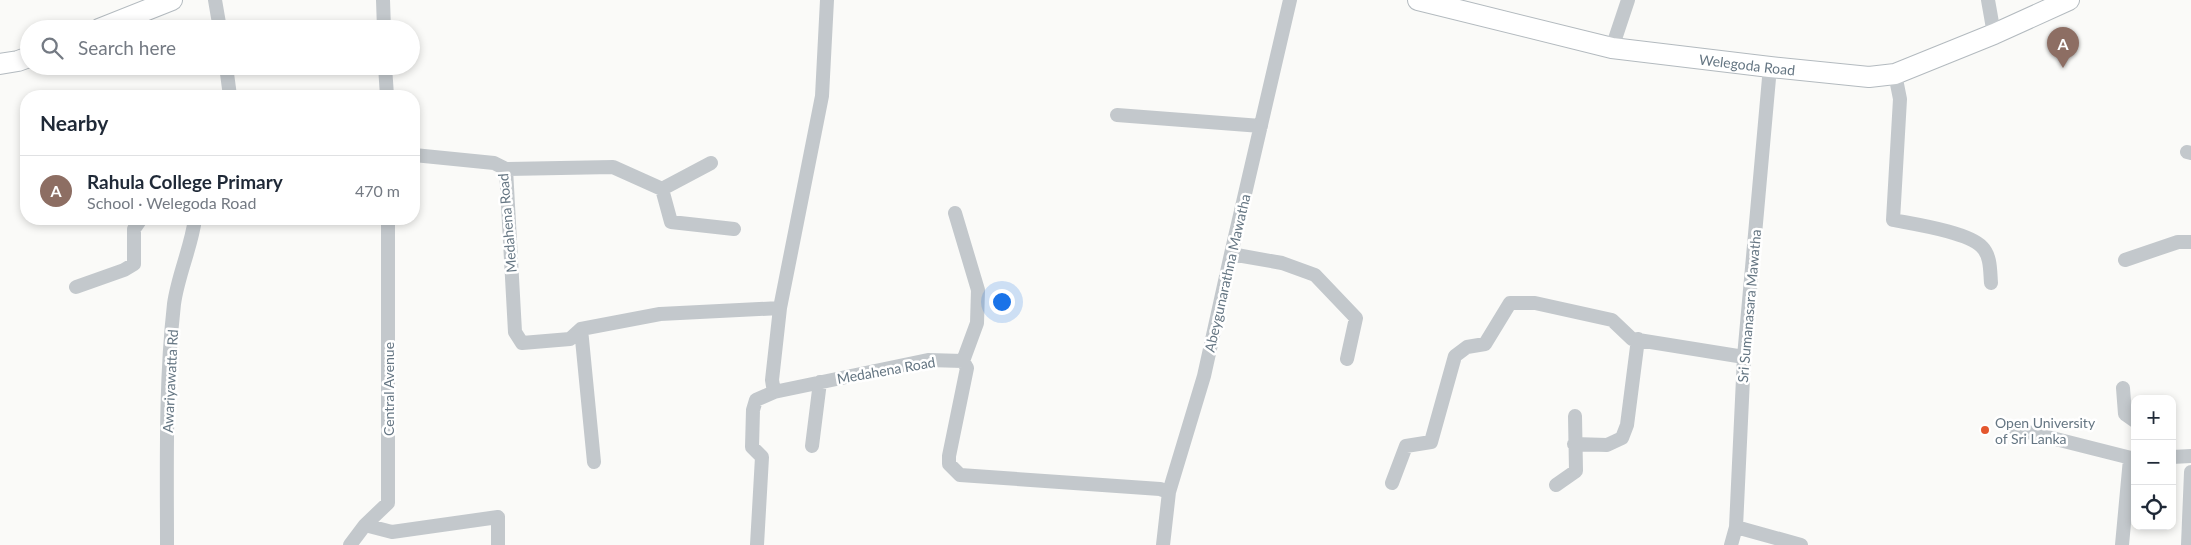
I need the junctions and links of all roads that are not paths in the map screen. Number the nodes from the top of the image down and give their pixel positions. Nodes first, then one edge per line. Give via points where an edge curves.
1 (172, 0) edge
2 (215, 0) edge
3 (383, 0) edge
4 (827, 0) edge
5 (1290, 0) edge
6 (1418, 0) edge
7 (1628, 0) edge
8 (1988, 0) edge
9 (2069, 0) edge
10 (122, 20) edge
11 (218, 20) edge
12 (384, 20) edge
13 (1994, 34) junction
14 (1612, 48) junction
15 (20, 60) edge
16 (0, 64) edge
17 (1770, 67) junction
18 (1895, 74) junction
19 (227, 75) edge
20 (386, 75) edge
21 (229, 90) edge
22 (387, 90) edge
23 (1117, 115) dead end
24 (1261, 126) junction
25 (420, 156) edge
26 (711, 163) dead end
27 (506, 169) junction
28 (662, 189) junction
29 (955, 213) dead end
30 (137, 225) edge
31 (194, 225) edge
32 (388, 225) edge
33 (734, 229) dead end
34 (2191, 242) edge
35 (1231, 254) junction
36 (2125, 260) dead end
37 (1991, 283) dead end
38 (76, 287) dead end
39 (780, 308) junction
40 (581, 329) junction
41 (1638, 339) junction
42 (1744, 357) junction
43 (1347, 359) dead end
44 (963, 361) junction
45 (820, 382) junction
46 (2123, 388) dead end
47 (774, 392) junction
48 (1575, 416) dead end
49 (2131, 418) edge
50 (2012, 428) dead end
51 (1574, 444) junction
52 (812, 446) dead end
53 (2191, 456) edge
54 (2176, 457) edge
55 (2131, 459) edge
56 (594, 462) dead end
57 (2131, 468) edge
58 (2191, 472) edge
59 (1392, 483) dead end
60 (1556, 485) dead end
61 (1169, 492) junction
62 (365, 525) junction
63 (1736, 527) junction
64 (167, 545) edge
65 (350, 545) edge
66 (498, 545) edge
67 (757, 545) edge
68 (1163, 545) edge
69 (1731, 545) edge
70 (1801, 545) edge
71 (2122, 545) edge
72 (2188, 545) edge

1 - 10 street
2 - 11 street
3 - 12 street
4 - 39 street via 822,96
5 - 24 street, Abeygunarathna Mawatha
6 - 14 street, Welegoda Road
7 - 14 street
8 - 13 street
9 - 13 street, Welegoda Road
13 - 18 street, Welegoda Road
14 - 17 street, Welegoda Road
15 - 16 street
17 - 18 street, Welegoda Road via 1870,77
17 - 42 street, Sri Sumanasara Mawatha
18 - 37 street via 1900,99 1893,220 1950,231 1981,246 1989,258
19 - 21 street
20 - 22 street
23 - 24 street
24 - 35 street, Abeygunarathna Mawatha
25 - 27 street, Medahena Road via 494,162
26 - 28 street
27 - 28 street via 613,167
27 - 40 street, Medahena Road via 515,332 522,343 545,342 570,339
28 - 33 street via 671,222
29 - 44 street via 978,290 978,323
30 - 38 street via 134,229 134,264
31 - 64 street, Awariyawatta Rd via 174,302 167,433
32 - 62 street, Central Avenue via 388,503
34 - 36 street via 2178,242
35 - 43 street via 1282,263 1315,275 1356,318
35 - 61 street, Abeygunarathna Mawatha via 1204,376
39 - 40 street, Medahena Road via 660,314
39 - 47 street via 772,380
40 - 56 street
41 - 42 street
41 - 51 street via 1627,425 1622,438 1606,445
41 - 59 street via 1632,339 1612,320 1535,304 1510,303 1485,344 1467,347 1455,356 1431,442 1406,446
42 - 63 street, Sri Sumanasara Mawatha
44 - 45 street, Medahena Road via 928,360
44 - 61 street via 967,368 950,456 950,464 960,475
45 - 47 street, Medahena Road
45 - 52 street
46 - 49 street via 2125,414
47 - 67 street via 756,400 753,410 752,447 762,457
48 - 51 street
50 - 55 street
51 - 60 street via 1576,471
53 - 54 street
57 - 71 street
58 - 72 street
61 - 68 street, Abeygunarathna Mawatha
62 - 65 street, Central Avenue
62 - 66 street via 392,532 498,517
63 - 69 street, Sri Sumanasara Mawatha
63 - 70 street

